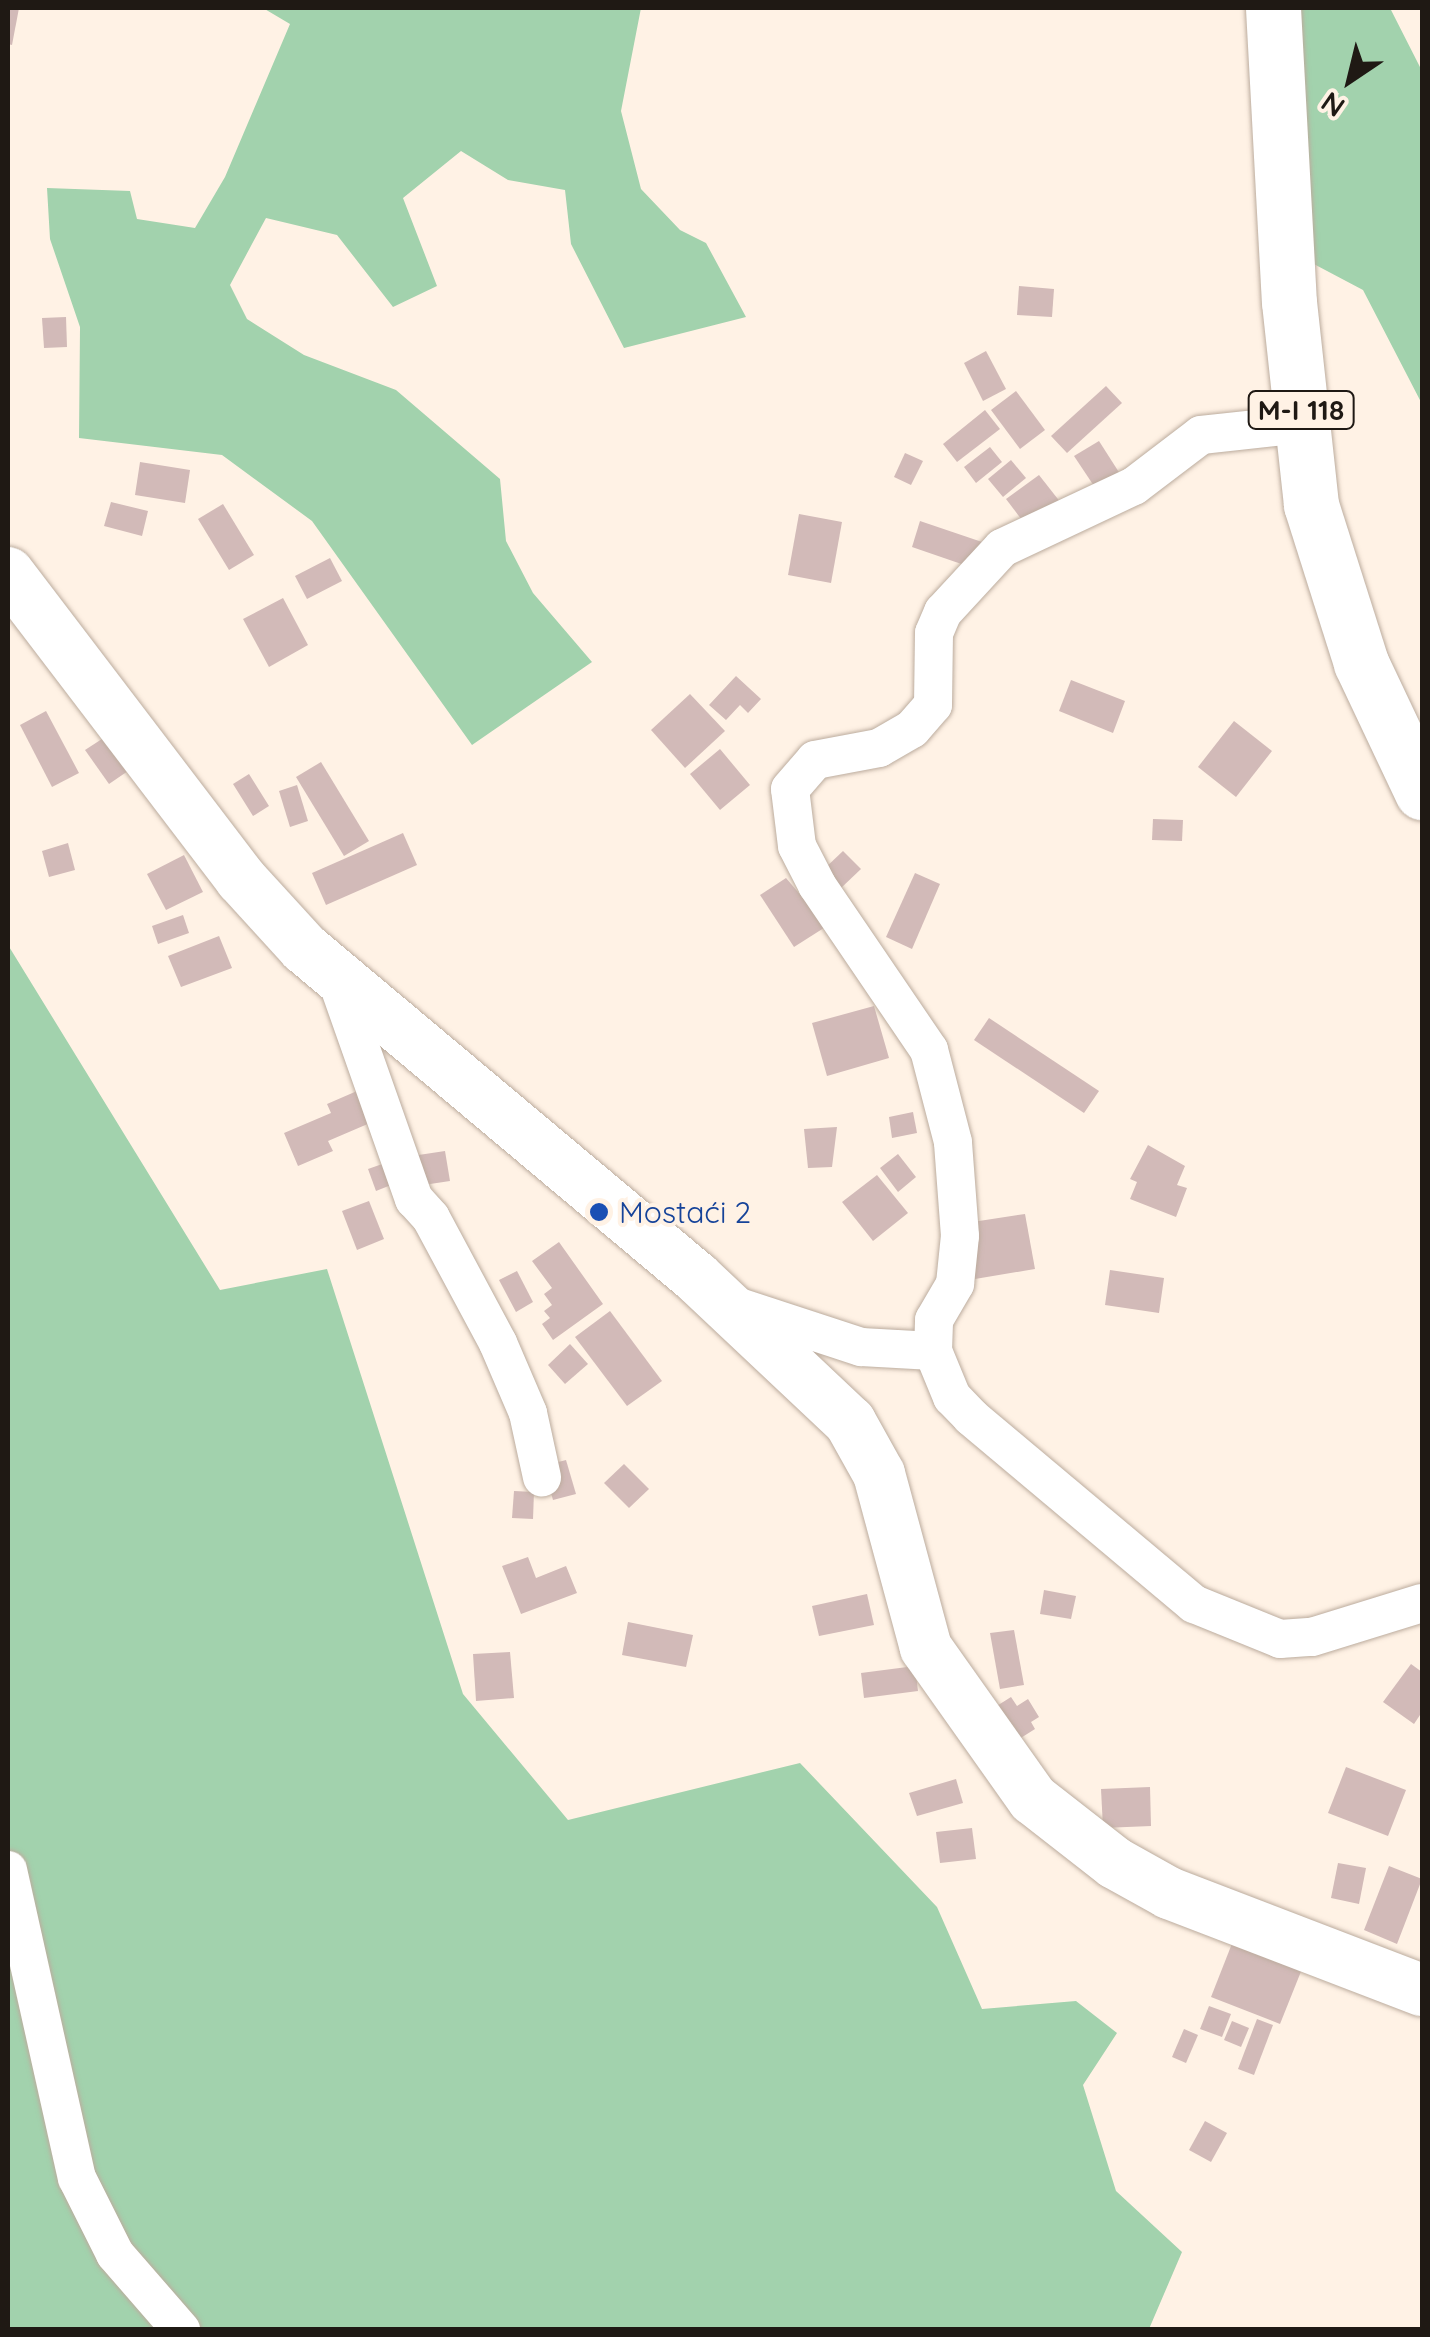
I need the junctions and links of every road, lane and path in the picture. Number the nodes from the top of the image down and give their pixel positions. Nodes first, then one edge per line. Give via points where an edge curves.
1 (1273, 8) edge
2 (1303, 424) junction
3 (8, 574) edge
4 (1422, 792) edge
5 (334, 976) junction
6 (724, 1302) junction
7 (933, 1351) junction
8 (542, 1478) dead end
9 (1422, 1603) edge
10 (8, 1870) edge
11 (1422, 1990) edge
12 (182, 2330) edge

1 - 2 main road, M-I 118
2 - 4 main road, M-I 118 via 1312,504 1361,662
2 - 7 street via 1202,435 1134,486 1002,548 943,612 934,632 933,705 912,728 878,748 816,760 790,790 797,846 929,1050 953,1142 960,1236 954,1284 934,1320
3 - 5 street via 242,878
5 - 6 street
5 - 8 street via 414,1199 431,1218 498,1342 528,1413
6 - 7 street via 861,1347
6 - 11 street via 850,1422 879,1474 926,1648 1033,1798 1115,1863 1169,1893
7 - 9 street via 952,1397 971,1416 1194,1604 1280,1639 1312,1637
10 - 12 street via 78,2178 114,2254

